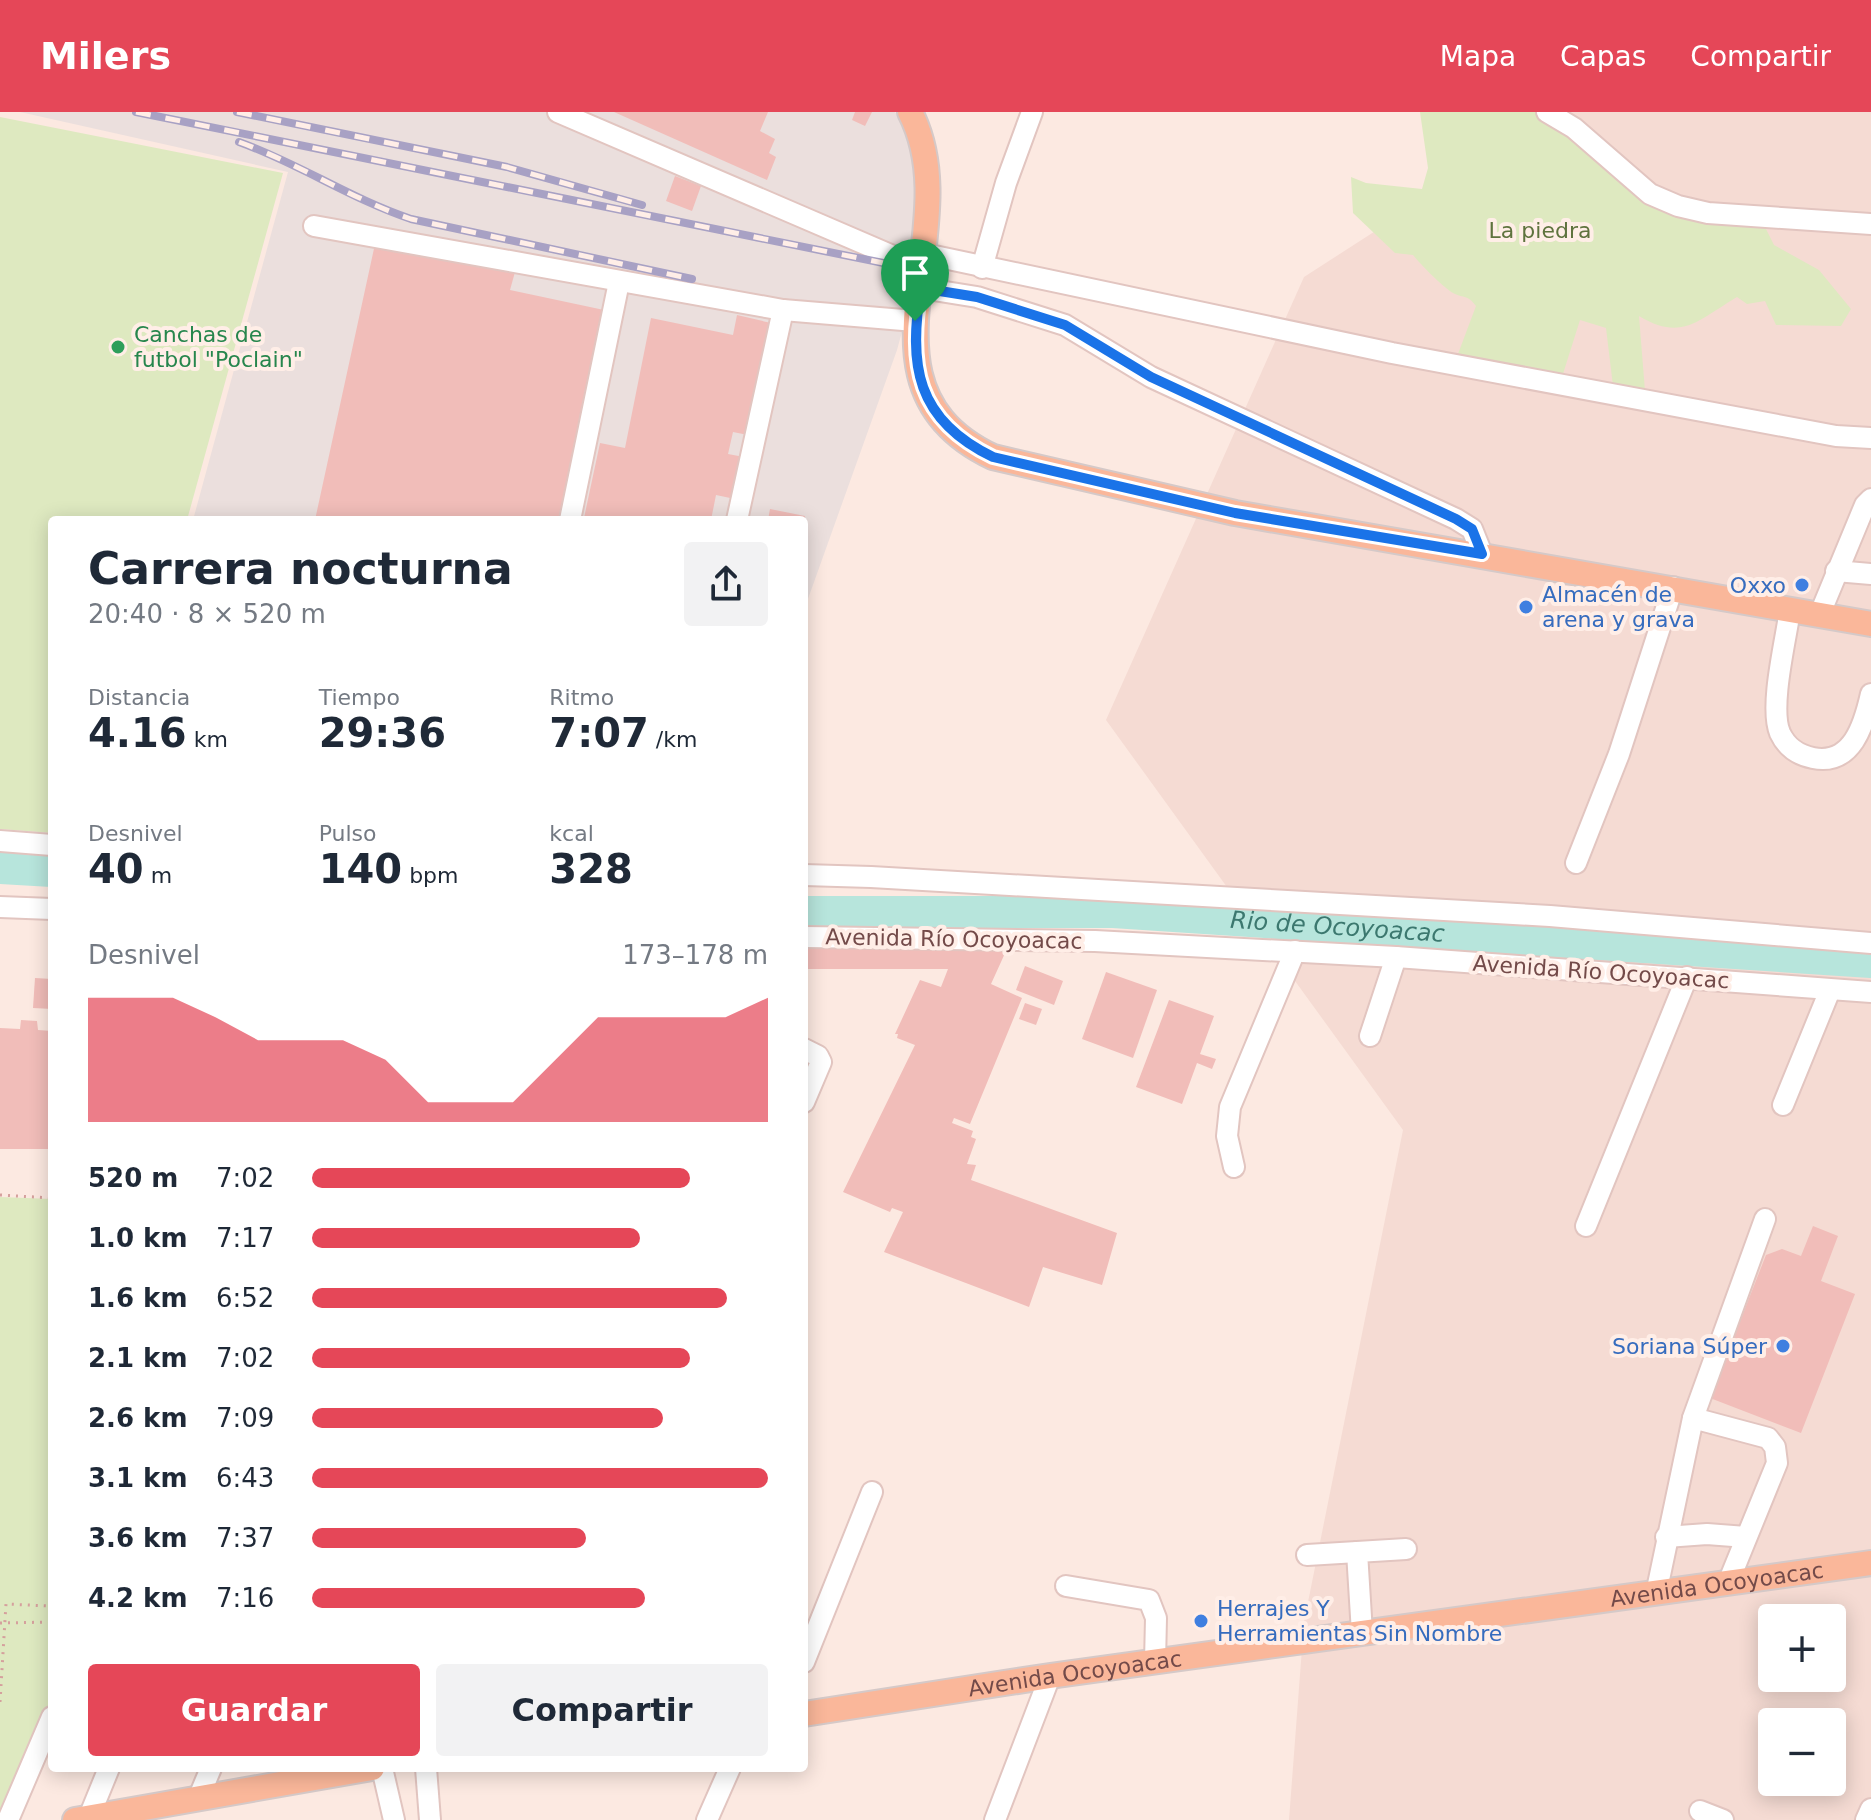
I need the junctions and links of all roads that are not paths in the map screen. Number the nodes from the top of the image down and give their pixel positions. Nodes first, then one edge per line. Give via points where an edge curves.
1 (558, 112) edge
2 (910, 112) edge
3 (1032, 112) edge
4 (1547, 112) edge
5 (1871, 224) edge
6 (314, 226) dead end
7 (982, 268) junction
8 (923, 270) junction
9 (619, 282) junction
10 (783, 310) junction
11 (915, 321) junction
12 (1871, 438) edge
13 (1871, 499) edge
14 (571, 516) edge
15 (738, 516) edge
16 (1482, 554) junction
17 (1836, 571) junction
18 (1871, 574) edge
19 (1673, 587) junction
20 (1790, 610) junction
21 (1819, 616) junction
22 (1871, 624) edge
23 (1871, 694) edge
24 (0, 841) edge
25 (48, 845) edge
26 (1576, 863) dead end
27 (808, 875) edge
28 (0, 907) edge
29 (48, 909) edge
30 (808, 937) edge
31 (1871, 943) edge
32 (1295, 951) junction
33 (1396, 957) junction
34 (1687, 977) junction
35 (1830, 990) junction
36 (1871, 992) edge
37 (1370, 1036) dead end
38 (808, 1051) edge
39 (808, 1093) edge
40 (1783, 1105) dead end
41 (1234, 1167) dead end
42 (1765, 1219) dead end
43 (1586, 1226) dead end
44 (1693, 1418) junction
45 (872, 1492) dead end
46 (1666, 1537) junction
47 (1746, 1537) junction
48 (1406, 1549) dead end
49 (1357, 1552) junction
50 (1307, 1555) dead end
51 (1871, 1563) edge
52 (1728, 1583) junction
53 (1066, 1586) dead end
54 (1656, 1594) junction
55 (1362, 1633) junction
56 (808, 1652) edge
57 (1155, 1662) junction
58 (1050, 1676) junction
59 (808, 1713) edge
60 (48, 1726) edge
61 (107, 1772) edge
62 (209, 1772) edge
63 (350, 1772) edge
64 (383, 1772) edge
65 (426, 1772) edge
66 (728, 1772) edge
67 (198, 1799) junction
68 (1871, 1809) edge
69 (1700, 1811) dead end
70 (430, 1816) edge
71 (394, 1818) edge
72 (82, 1819) edge
73 (8, 1820) edge
74 (707, 1820) edge
75 (995, 1820) edge
76 (1723, 1820) edge
77 (1866, 1820) edge

1 - 8 street
2 - 8 main road via 928,164
3 - 7 street
4 - 5 street via 1574,128 1650,194 1678,206 1708,213
6 - 9 street
7 - 8 street
7 - 12 street via 1392,353 1836,436
8 - 11 main road
8 - 16 street via 977,297 1065,325 1151,377 1456,519 1472,529
9 - 10 street
9 - 14 street
10 - 11 street
10 - 15 street
11 - 16 main road via 916,365 935,412 960,438 993,457 1235,513
13 - 17 street
16 - 19 main road
17 - 18 street
17 - 21 street
19 - 20 main road
19 - 26 street via 1619,754
20 - 21 main road
20 - 23 street via 1777,701 1780,733 1790,747 1801,756 1837,757 1858,736
21 - 22 main road
24 - 25 street
27 - 31 street via 1535,915
28 - 29 street
30 - 32 street, Avenida Río Ocoyoacac via 1095,941
32 - 33 street, Avenida Río Ocoyoacac
32 - 41 street via 1230,1107 1227,1136
33 - 34 street, Avenida Río Ocoyoacac
33 - 37 street
34 - 35 street, Avenida Río Ocoyoacac
34 - 43 street
35 - 36 street, Avenida Río Ocoyoacac
35 - 40 street
38 - 39 street via 821,1062
42 - 44 street
44 - 46 street
44 - 47 street via 1768,1438 1775,1447 1777,1463
45 - 56 street
46 - 47 street
46 - 54 street
47 - 52 street
48 - 49 street
49 - 50 street
49 - 55 street
51 - 52 main road, Avenida Ocoyoacac
52 - 54 main road, Avenida Ocoyoacac
53 - 57 street via 1149,1600 1156,1618
54 - 55 main road, Avenida Ocoyoacac
55 - 57 main road, Avenida Ocoyoacac
57 - 58 main road, Avenida Ocoyoacac
58 - 59 main road, Avenida Ocoyoacac
58 - 75 street
60 - 73 street
61 - 72 street
62 - 67 street
63 - 67 main road
64 - 71 street
65 - 70 street
66 - 74 street
67 - 72 main road
68 - 77 street
69 - 76 street
70 - 71 street

